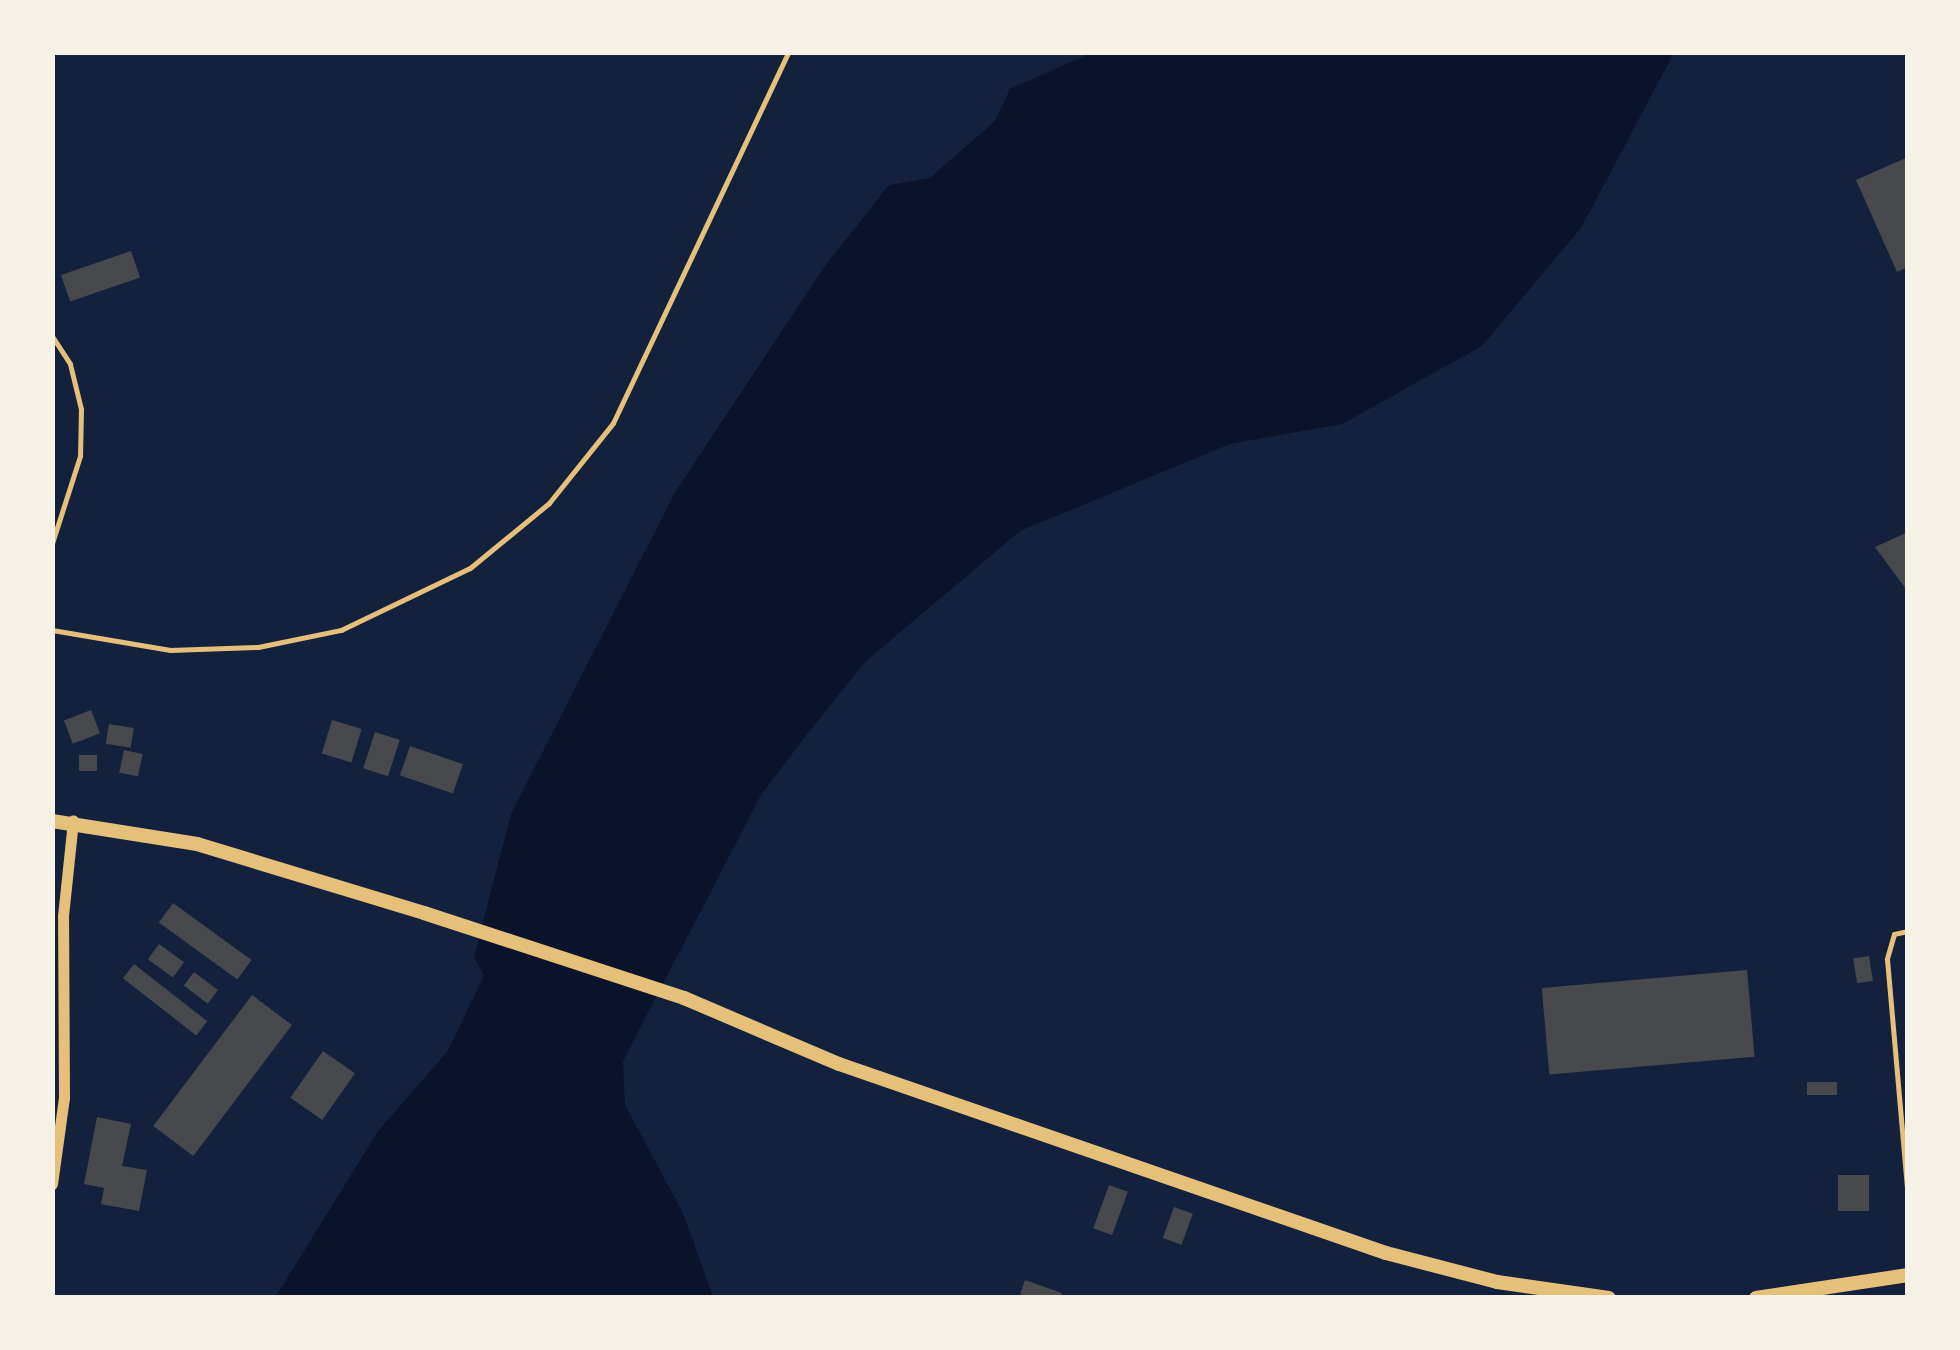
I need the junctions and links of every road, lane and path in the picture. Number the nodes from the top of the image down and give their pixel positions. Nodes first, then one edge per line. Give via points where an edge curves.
1 (788, 52) edge
2 (52, 336) edge
3 (52, 543) edge
4 (52, 630) edge
5 (52, 821) edge
6 (73, 821) junction
7 (1908, 930) edge
8 (52, 1184) edge
9 (1908, 1198) edge
10 (1908, 1275) edge
11 (1609, 1298) edge
12 (1756, 1298) edge

1 - 4 lane via 613,423 549,503 470,568 341,630 258,647 170,650
2 - 3 lane via 70,364 81,409 80,456
5 - 6 main road
6 - 8 street via 63,916 64,1098
6 - 11 main road via 197,844 684,998 838,1064 1386,1254 1497,1282
7 - 9 lane via 1894,934 1888,958
10 - 12 main road

